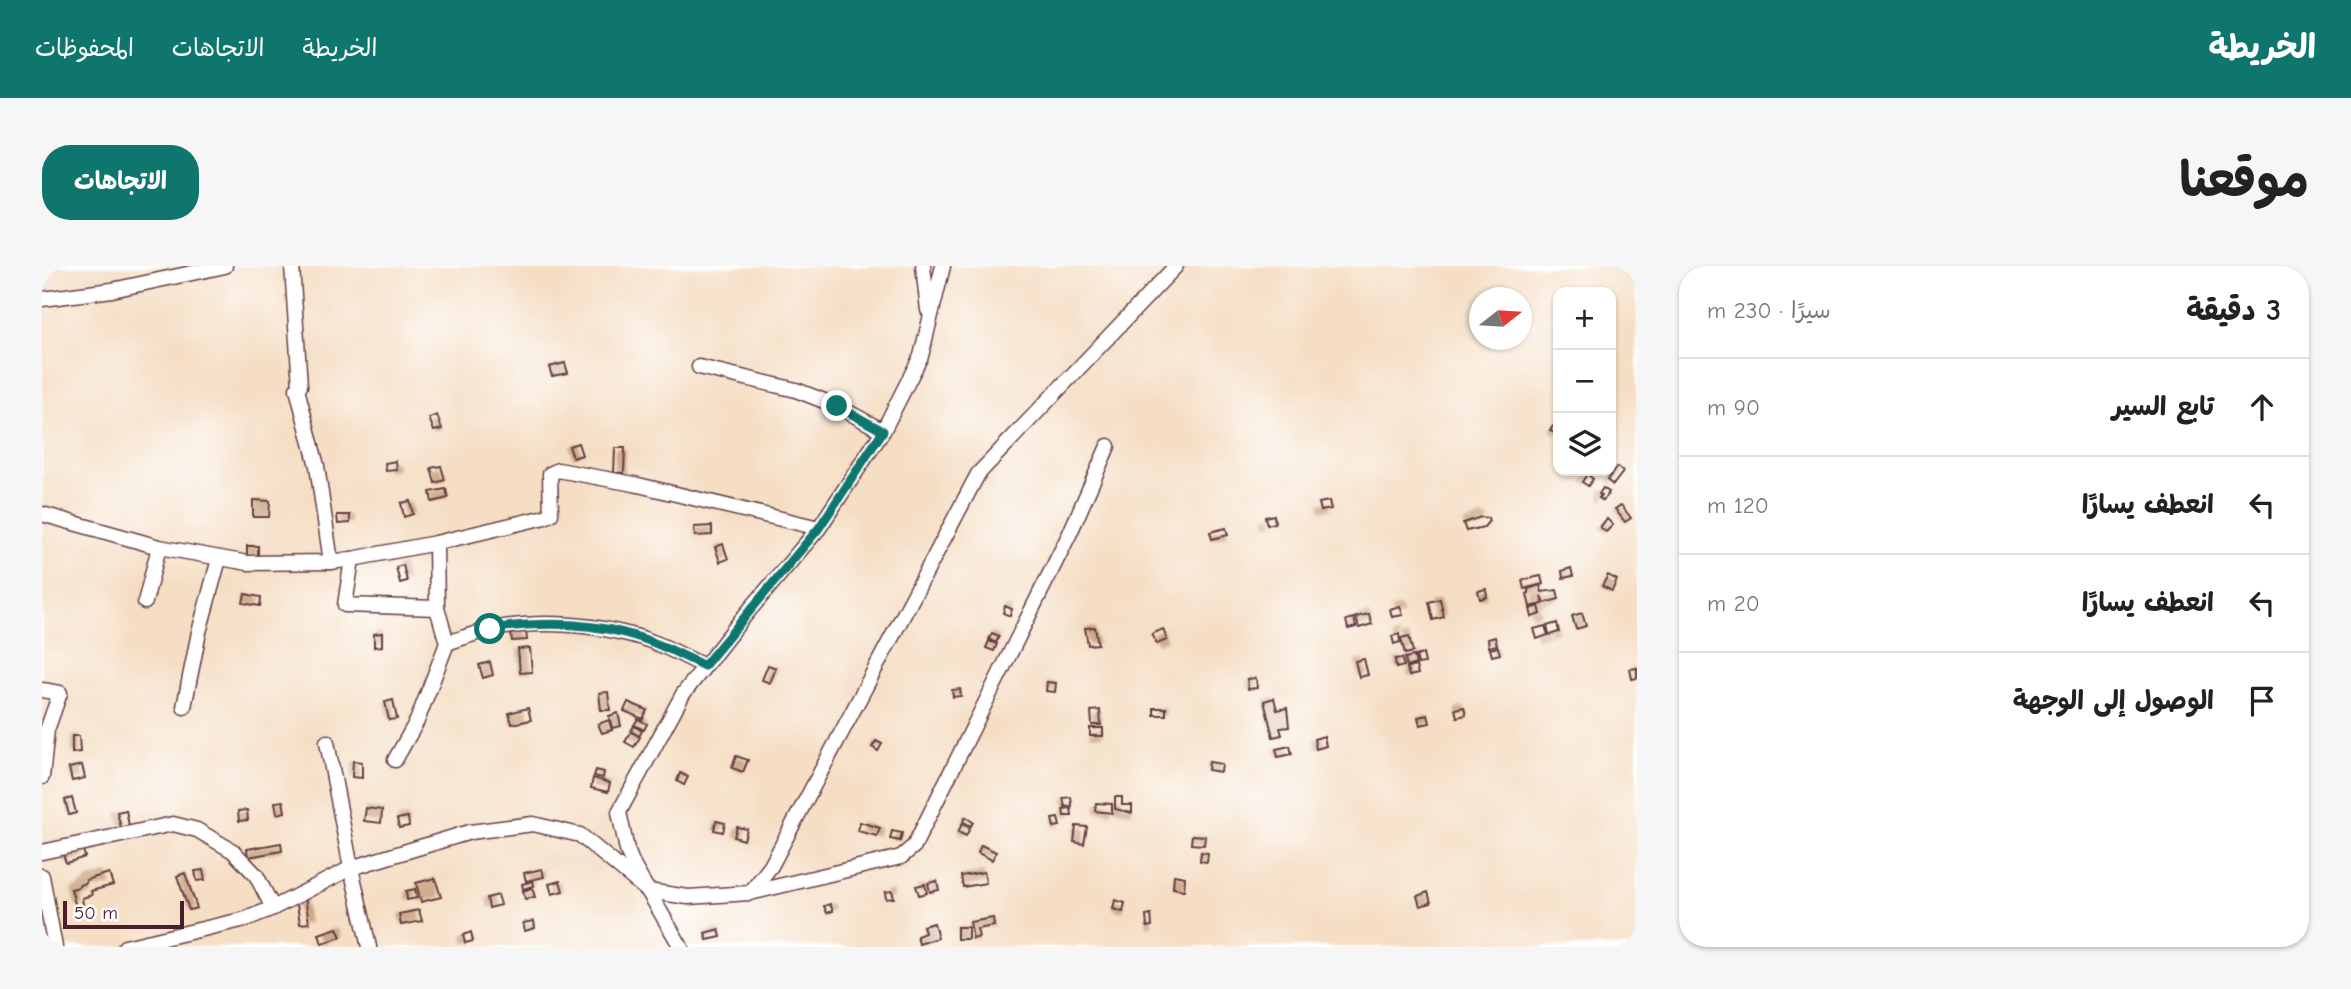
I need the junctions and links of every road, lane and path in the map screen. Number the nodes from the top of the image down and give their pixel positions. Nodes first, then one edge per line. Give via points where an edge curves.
1 (225, 266) edge
2 (292, 266) edge
3 (923, 266) edge
4 (943, 266) edge
5 (1176, 266) edge
6 (42, 299) edge
7 (922, 356) junction
8 (699, 367) dead end
9 (883, 431) junction
10 (1108, 446) dead end
11 (42, 514) edge
12 (819, 528) junction
13 (436, 543) junction
14 (159, 547) junction
15 (219, 559) junction
16 (352, 559) junction
17 (331, 562) junction
18 (145, 602) dead end
19 (437, 608) junction
20 (447, 643) junction
21 (704, 666) junction
22 (42, 690) edge
23 (184, 707) dead end
24 (327, 742) dead end
25 (395, 760) dead end
26 (42, 777) edge
27 (42, 852) edge
28 (351, 868) junction
29 (42, 876) edge
30 (648, 891) junction
31 (750, 893) junction
32 (273, 908) junction
33 (55, 947) edge
34 (125, 947) edge
35 (369, 947) edge
36 (681, 947) edge

1 - 6 street
2 - 17 street via 297,389 317,466
3 - 7 street via 928,305
4 - 7 street
5 - 31 street via 978,474 771,866
7 - 9 street
8 - 9 street via 796,390
9 - 12 street
10 - 31 street via 1070,533 914,846 901,857
11 - 14 street
12 - 13 street via 558,470 550,474 551,514
12 - 21 street
13 - 16 street
13 - 19 street
14 - 15 street
14 - 18 street
15 - 17 street
15 - 23 street
16 - 17 street
16 - 19 street via 345,605
19 - 20 street
20 - 21 street via 510,626 578,627 623,632
20 - 25 street via 417,721
21 - 30 street via 683,694 619,813 631,858
22 - 26 street via 60,693 47,730
24 - 28 street
27 - 32 street via 173,824 197,830 233,851 256,875
28 - 30 street via 470,832 533,824 580,835
28 - 32 street
28 - 35 street
29 - 33 street
30 - 31 street via 688,897
30 - 36 street
32 - 34 street via 246,919

